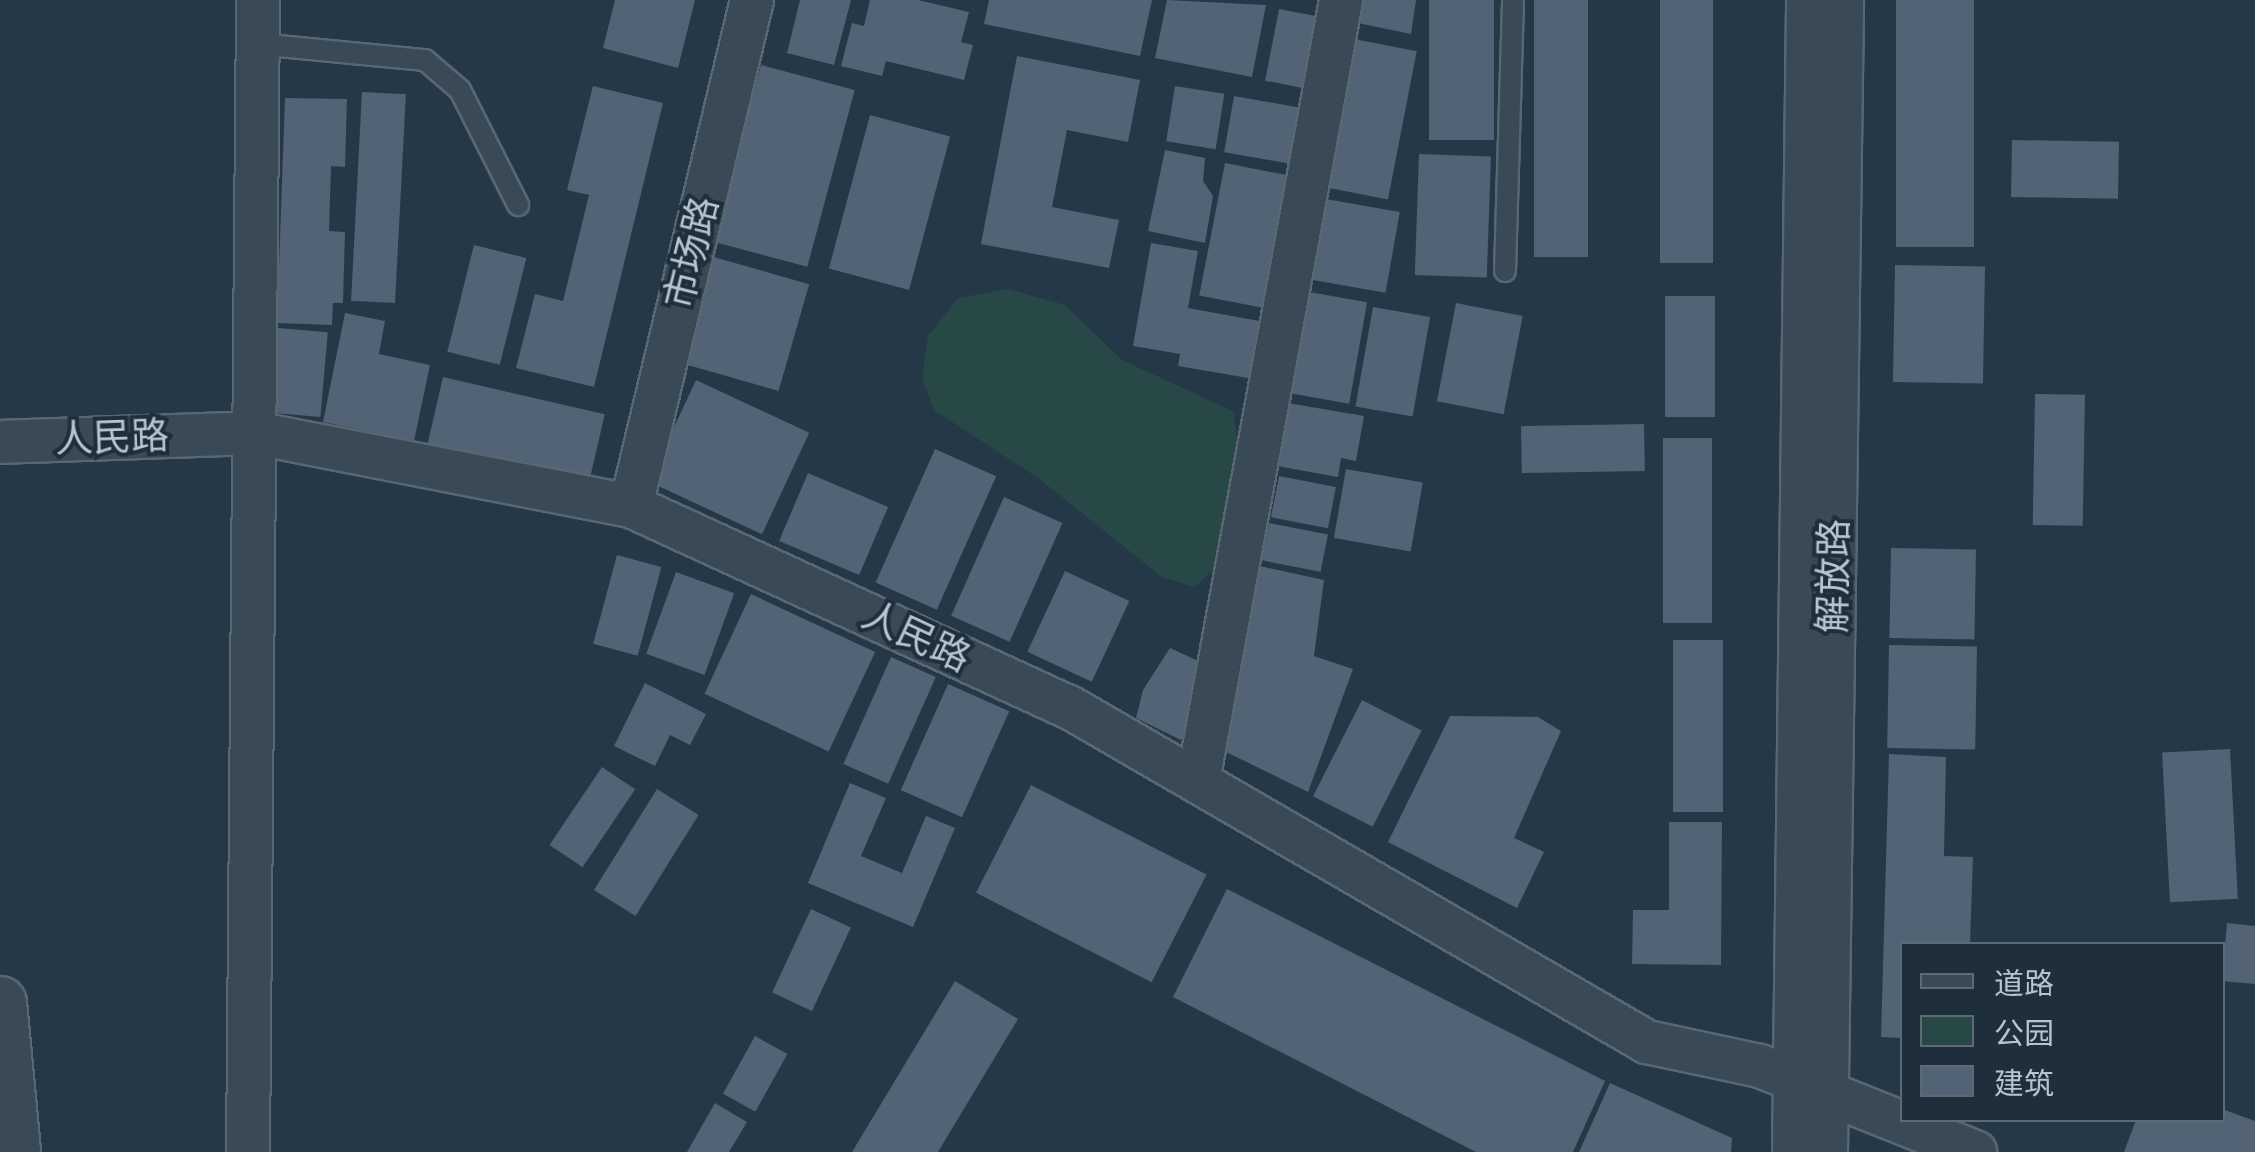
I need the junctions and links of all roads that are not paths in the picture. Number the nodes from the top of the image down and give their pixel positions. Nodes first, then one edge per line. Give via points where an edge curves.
1 (258, 0) edge
2 (752, 0) edge
3 (1342, 0) edge
4 (1514, 0) edge
5 (1808, 0) edge
6 (1842, 0) edge
7 (258, 44) junction
8 (518, 205) dead end
9 (1505, 272) dead end
10 (255, 433) junction
11 (0, 442) edge
12 (631, 506) junction
13 (1198, 781) junction
14 (0, 1003) edge
15 (1794, 1079) junction
16 (1900, 1122) edge
17 (1901, 1122) edge
18 (14, 1152) edge
19 (248, 1152) edge
20 (1794, 1152) edge
21 (1826, 1152) edge
22 (1975, 1152) edge

1 - 7 street
2 - 12 street, 市场路
3 - 13 street
4 - 9 lane
5 - 15 street, 解放路
6 - 15 street, 解放路
7 - 8 lane via 425,60 460,90
7 - 10 street
10 - 11 street, 人民路
10 - 12 street, 人民路
10 - 19 street
12 - 13 street, 人民路 via 1069,707
13 - 15 street, 人民路 via 1646,1042
14 - 18 street
15 - 16 street, 人民路
15 - 20 street, 解放路
15 - 21 street, 解放路
17 - 22 street, 人民路

